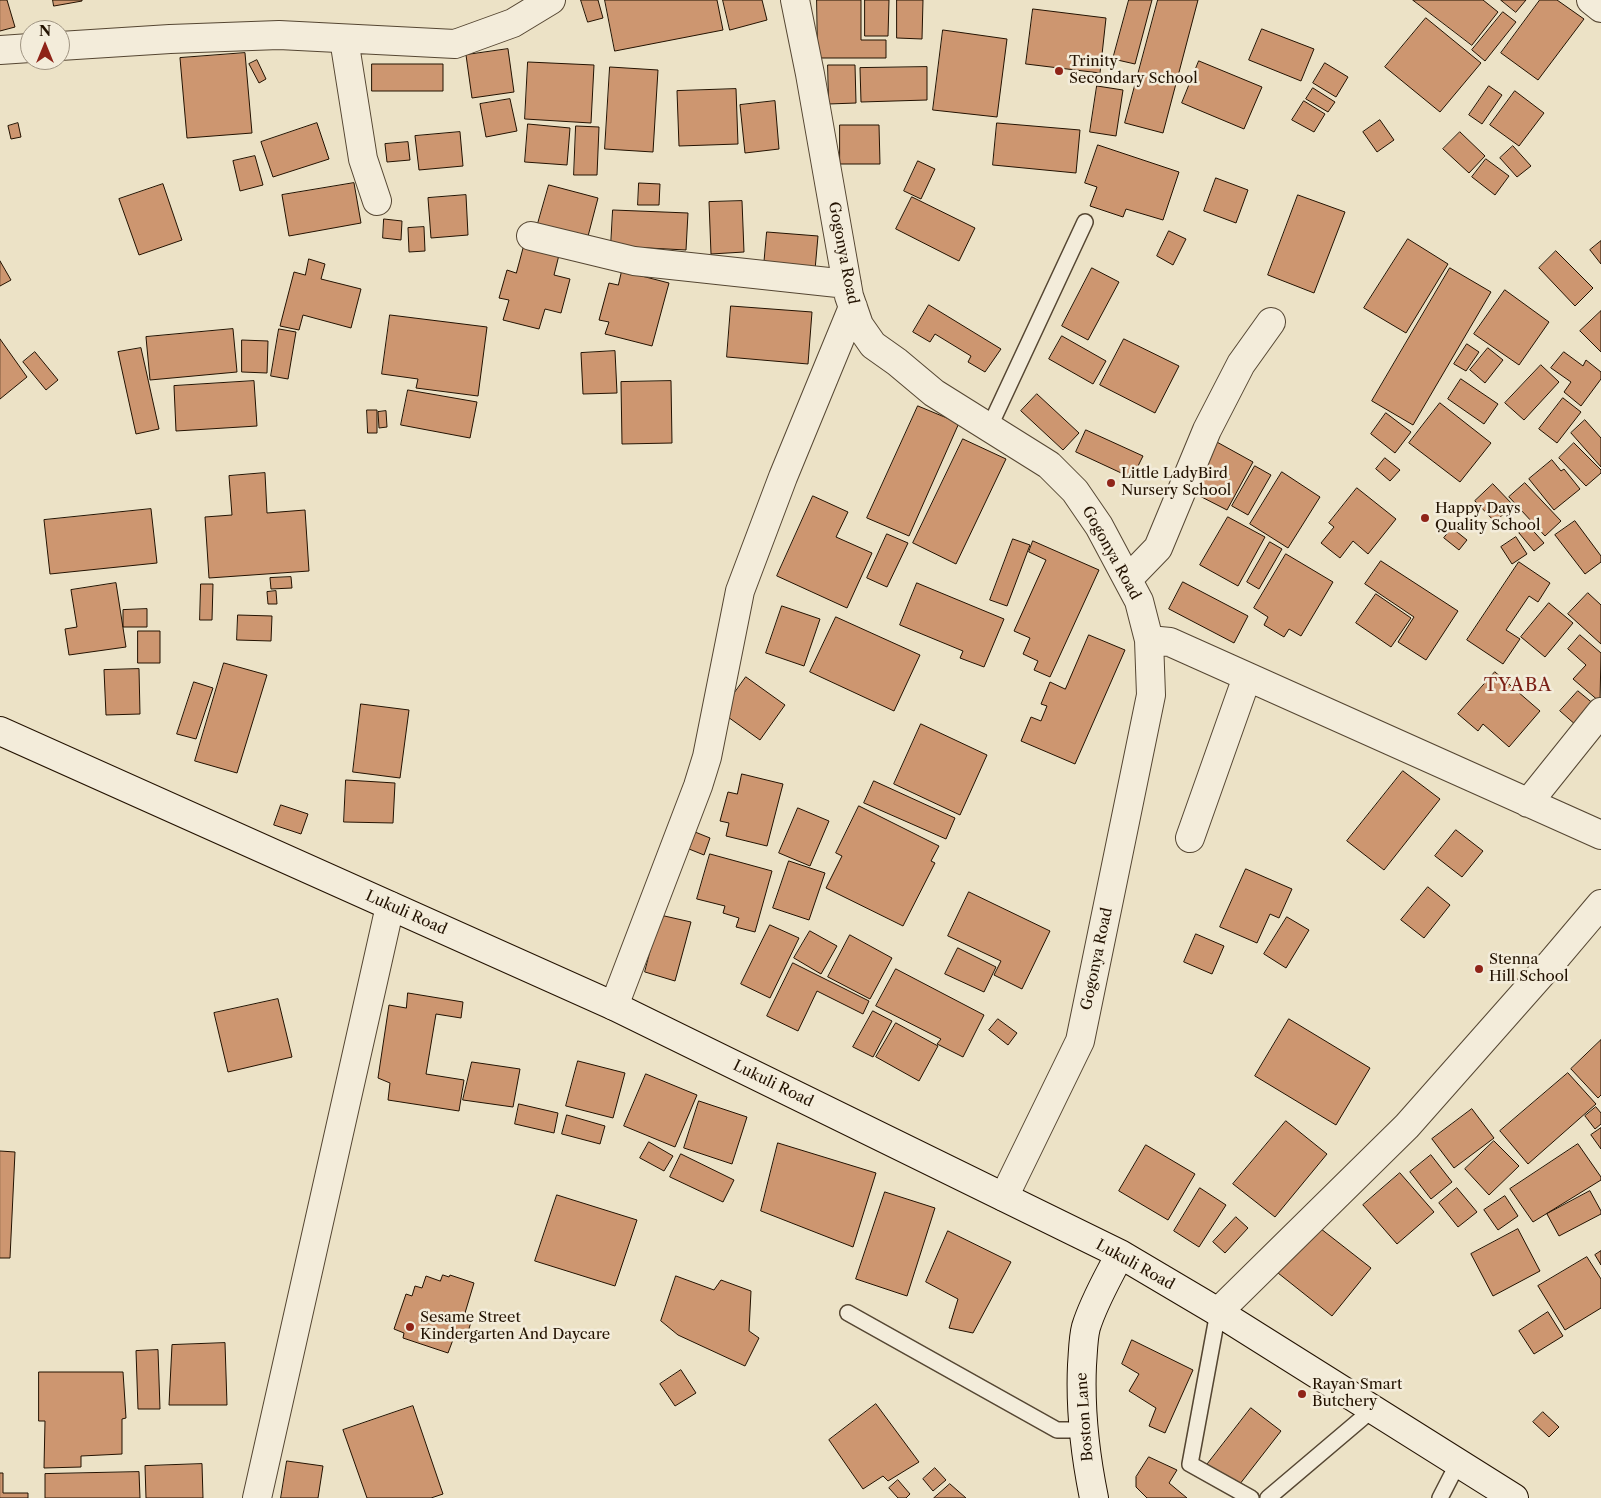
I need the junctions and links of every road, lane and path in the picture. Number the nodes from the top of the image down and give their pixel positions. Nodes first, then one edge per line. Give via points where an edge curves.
1 (550, 0) edge
2 (795, 0) edge
3 (1591, 0) edge
4 (1601, 8) edge
5 (344, 39) junction
6 (70, 45) edge
7 (20, 49) edge
8 (0, 50) edge
9 (377, 201) dead end
10 (1085, 222) dead end
11 (531, 236) dead end
12 (850, 296) junction
13 (1271, 322) dead end
14 (989, 428) junction
15 (1128, 579) junction
16 (1149, 640) junction
17 (1247, 677) junction
18 (1601, 712) edge
19 (0, 731) edge
20 (1528, 803) junction
21 (1601, 835) edge
22 (1190, 838) dead end
23 (1601, 904) edge
24 (390, 906) junction
25 (614, 1006) junction
26 (1004, 1197) junction
27 (1120, 1254) junction
28 (1218, 1312) junction
29 (848, 1313) dead end
30 (1373, 1409) junction
31 (1084, 1430) junction
32 (1458, 1463) junction
33 (257, 1498) edge
34 (1094, 1498) edge
35 (1251, 1498) edge
36 (1268, 1498) edge
37 (1440, 1498) edge
38 (1514, 1498) edge

1 - 5 street via 512,23 455,44
2 - 12 street, Gogonya Road
3 - 4 street
5 - 6 street via 279,35
5 - 9 street via 363,159
7 - 8 street
10 - 14 lane
11 - 12 street via 634,262
12 - 14 street, Gogonya Road via 859,325 873,345 934,393
12 - 25 street via 740,591 698,786
13 - 15 street via 1241,364 1207,430 1158,548
14 - 15 street, Gogonya Road via 1048,465 1075,491 1099,526
15 - 16 street, Gogonya Road via 1139,600
16 - 17 street via 1170,642
16 - 26 street, Gogonya Road via 1151,695 1080,1041
17 - 20 street
17 - 22 street
18 - 20 street
19 - 24 street, Lukuli Road
20 - 21 street
23 - 28 street via 1407,1126
24 - 25 street, Lukuli Road
24 - 33 street
25 - 26 street, Lukuli Road
26 - 27 street, Lukuli Road
27 - 28 street, Lukuli Road
27 - 31 street, Boston Lane via 1086,1328 1081,1397
28 - 30 street, Lukuli Road
28 - 35 lane via 1190,1464
29 - 31 lane via 1057,1430
30 - 32 street, Lukuli Road
30 - 36 lane
31 - 34 street, Boston Lane
32 - 37 lane
32 - 38 street, Lukuli Road

